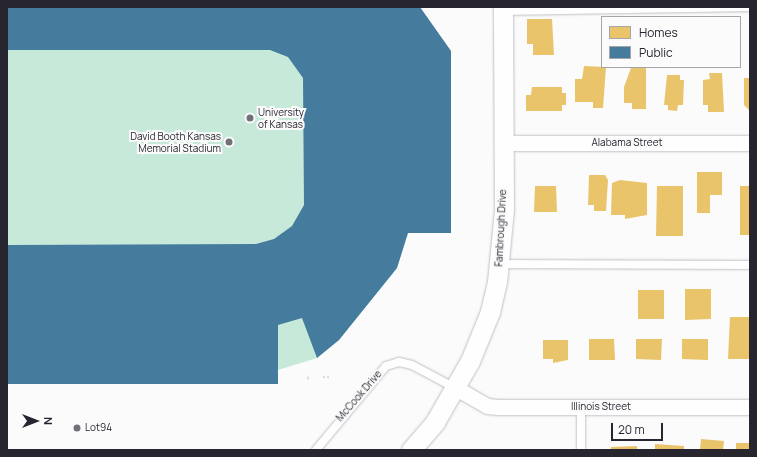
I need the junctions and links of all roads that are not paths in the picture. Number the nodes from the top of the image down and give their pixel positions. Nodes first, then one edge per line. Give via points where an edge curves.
1 (750, 8) edge
2 (503, 9) edge
3 (504, 143) junction
4 (750, 143) edge
5 (500, 264) junction
6 (750, 265) edge
7 (456, 388) junction
8 (581, 407) junction
9 (750, 407) edge
10 (316, 450) edge
11 (411, 450) edge
12 (581, 450) edge

1 - 2 lane
2 - 3 street, Fambrough Drive
3 - 4 street, Alabama Street
3 - 5 street, Fambrough Drive
5 - 6 lane
5 - 7 street, Fambrough Drive via 484,330
7 - 8 street, Illinois Street via 487,406
7 - 10 lane, McCook Drive via 412,365 393,363 355,399
7 - 11 street, Fambrough Drive
8 - 9 street, Illinois Street
8 - 12 lane

